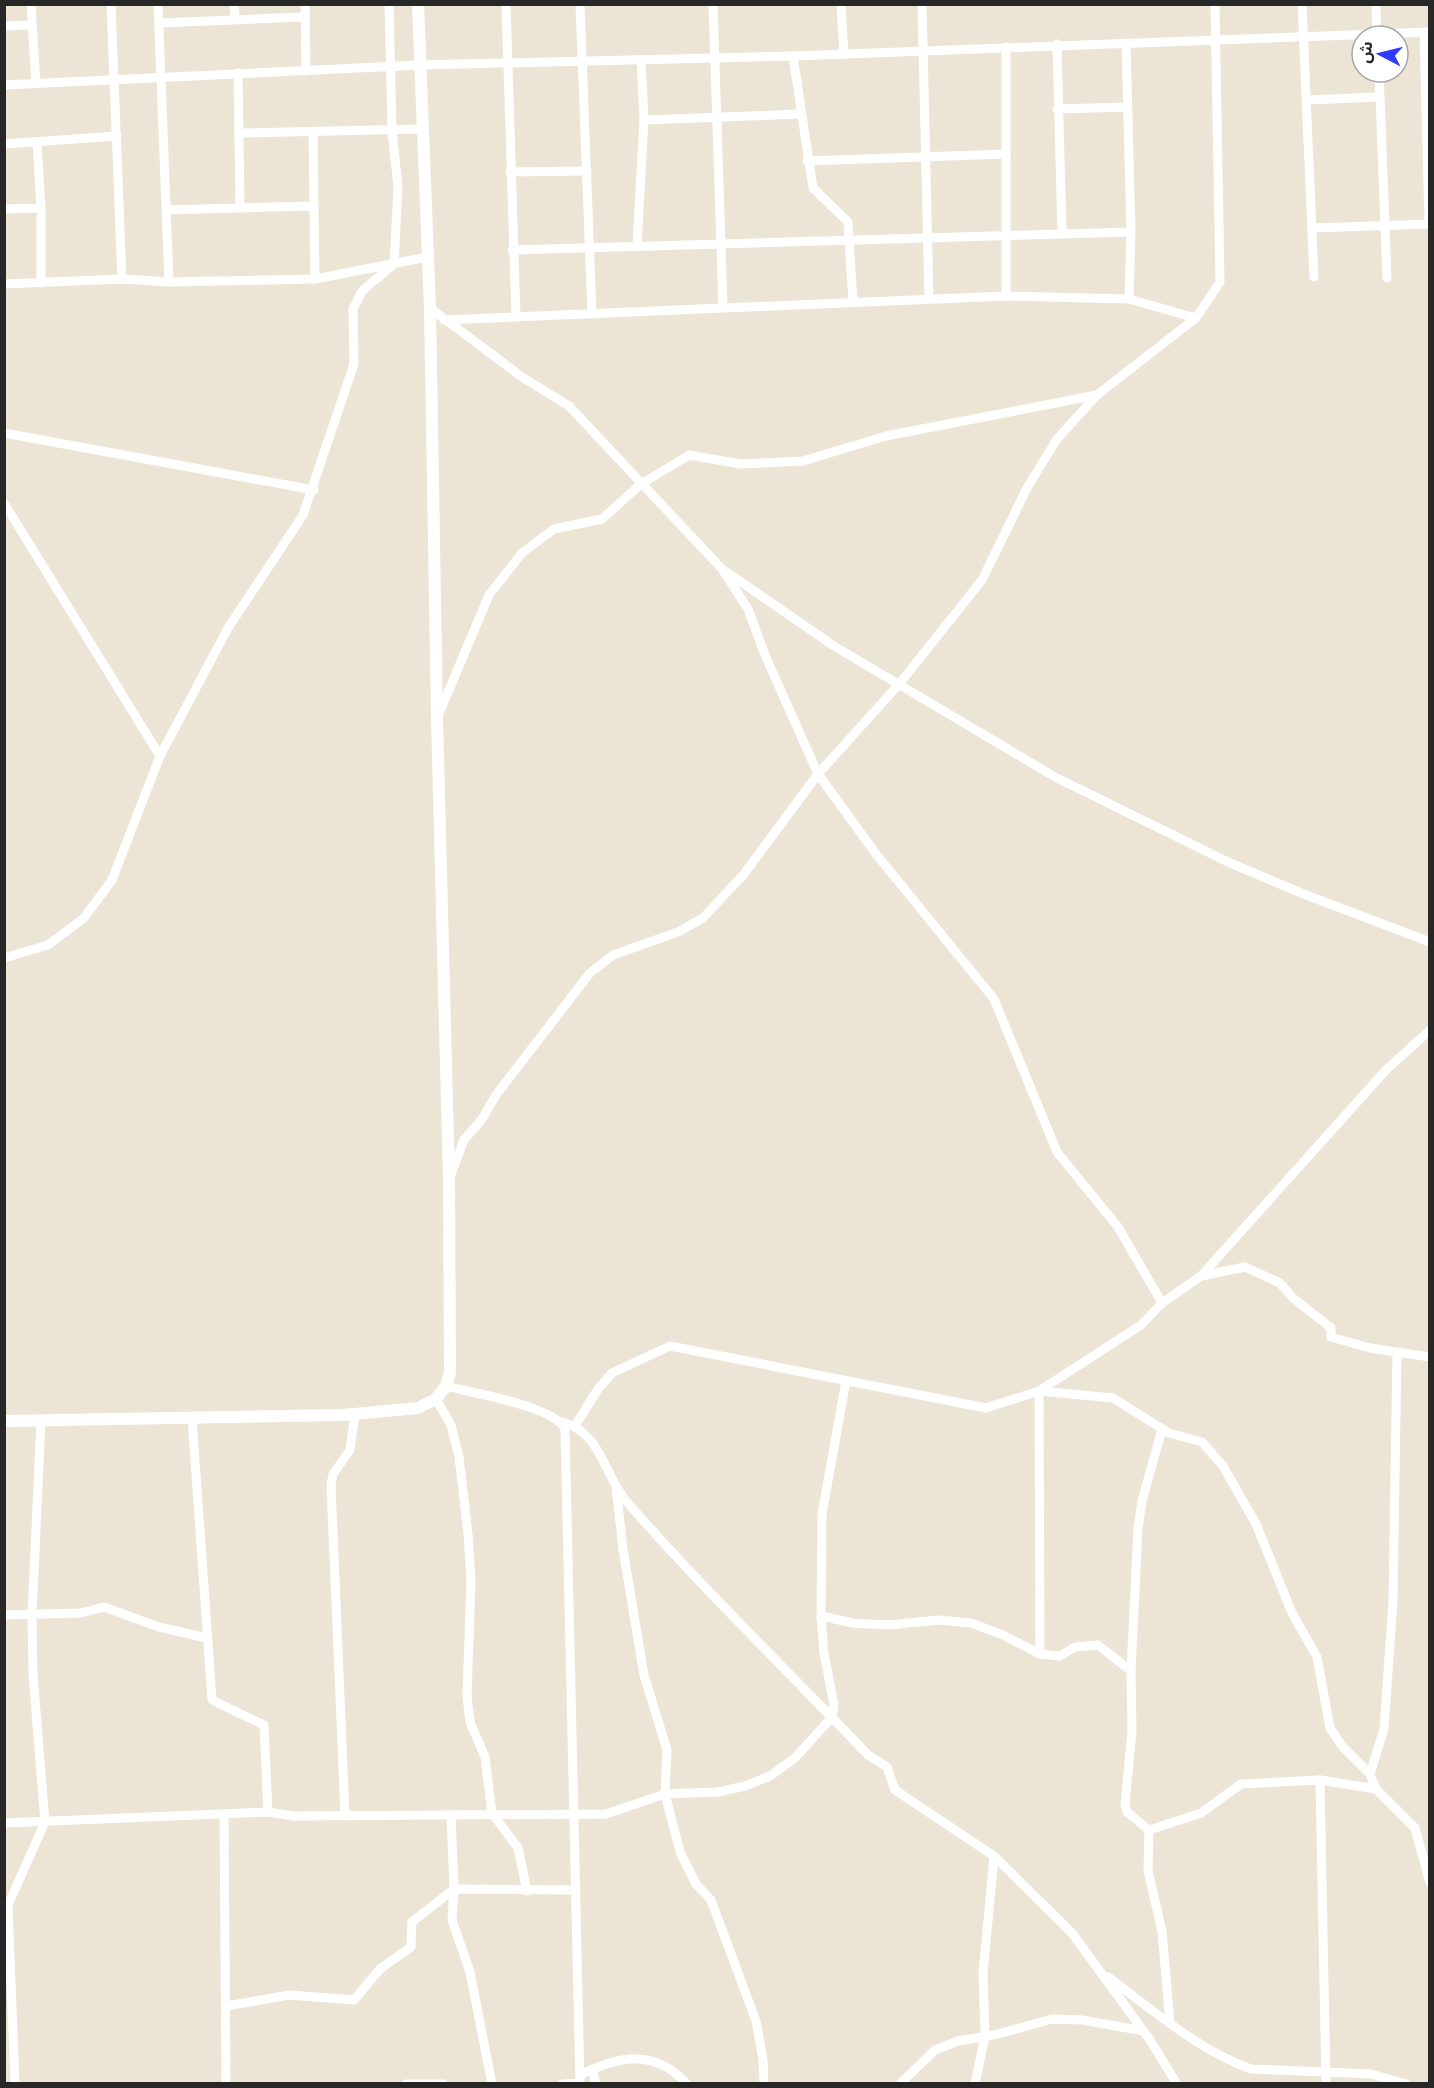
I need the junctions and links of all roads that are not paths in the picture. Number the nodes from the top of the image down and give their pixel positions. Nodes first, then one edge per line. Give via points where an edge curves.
1 (31, 4) edge
2 (111, 4) edge
3 (158, 4) edge
4 (234, 4) edge
5 (305, 4) edge
6 (389, 4) edge
7 (418, 4) edge
8 (506, 4) edge
9 (580, 4) edge
10 (713, 4) edge
11 (841, 4) edge
12 (922, 4) edge
13 (1215, 4) edge
14 (1302, 4) edge
15 (1376, 4) edge
16 (305, 17) junction
17 (235, 19) junction
18 (159, 23) junction
19 (1377, 24) edge
20 (4, 26) edge
21 (32, 26) junction
22 (1427, 32) edge
23 (1410, 33) edge
24 (1350, 34) edge
25 (1304, 35) junction
26 (1216, 39) junction
27 (1126, 43) junction
28 (1057, 44) junction
29 (1006, 46) junction
30 (925, 51) junction
31 (844, 53) junction
32 (793, 56) junction
33 (641, 58) junction
34 (714, 58) junction
35 (581, 61) junction
36 (509, 62) junction
37 (420, 65) junction
38 (391, 68) junction
39 (306, 71) junction
40 (238, 73) junction
41 (161, 77) junction
42 (115, 80) junction
43 (36, 84) junction
44 (1379, 84) edge
45 (4, 85) edge
46 (1380, 97) junction
47 (1306, 100) junction
48 (1127, 107) junction
49 (1057, 109) junction
50 (801, 114) junction
51 (717, 117) junction
52 (644, 120) junction
53 (422, 129) junction
54 (392, 130) junction
55 (313, 132) junction
56 (239, 133) junction
57 (117, 136) junction
58 (37, 142) junction
59 (1428, 142) edge
60 (4, 144) edge
61 (1006, 154) junction
62 (926, 156) junction
63 (807, 161) junction
64 (587, 171) junction
65 (510, 172) junction
66 (240, 206) junction
67 (313, 206) junction
68 (41, 208) junction
69 (4, 209) edge
70 (166, 210) junction
71 (1429, 224) edge
72 (1385, 225) junction
73 (1312, 228) junction
74 (1131, 232) junction
75 (1062, 234) junction
76 (929, 237) junction
77 (1005, 237) junction
78 (850, 240) junction
79 (721, 243) junction
80 (637, 245) junction
81 (588, 248) junction
82 (512, 250) junction
83 (427, 257) junction
84 (394, 264) junction
85 (1314, 277) dead end
86 (1387, 278) dead end
87 (122, 279) junction
88 (315, 279) junction
89 (169, 282) junction
90 (4, 284) edge
91 (41, 284) junction
92 (1006, 296) junction
93 (929, 299) junction
94 (1129, 300) junction
95 (853, 302) junction
96 (723, 307) junction
97 (430, 308) junction
98 (592, 314) junction
99 (516, 317) junction
100 (1196, 318) junction
101 (444, 320) junction
102 (1097, 395) junction
103 (4, 434) edge
104 (641, 484) junction
105 (314, 490) junction
106 (4, 503) edge
107 (722, 569) junction
108 (900, 683) junction
109 (437, 718) junction
110 (160, 756) junction
111 (818, 774) junction
112 (1430, 942) edge
113 (4, 958) edge
114 (1430, 1030) edge
115 (449, 1180) junction
116 (1201, 1276) junction
117 (1162, 1304) junction
118 (1397, 1352) junction
119 (1430, 1358) edge
120 (846, 1381) junction
121 (446, 1386) junction
122 (1039, 1391) junction
123 (436, 1399) junction
124 (355, 1414) junction
125 (192, 1418) junction
126 (41, 1421) junction
127 (4, 1422) edge
128 (562, 1422) junction
129 (575, 1426) junction
130 (1162, 1429) junction
131 (615, 1480) junction
132 (4, 1616) edge
133 (32, 1616) junction
134 (821, 1616) junction
135 (207, 1638) junction
136 (1040, 1654) junction
137 (1131, 1671) junction
138 (832, 1717) junction
139 (1370, 1774) junction
140 (1320, 1780) junction
141 (1376, 1789) junction
142 (665, 1794) junction
143 (268, 1812) junction
144 (492, 1813) junction
145 (574, 1815) junction
146 (224, 1816) junction
147 (345, 1816) junction
148 (451, 1816) junction
149 (45, 1822) junction
150 (4, 1823) edge
151 (1149, 1830) junction
152 (994, 1856) junction
153 (1430, 1882) edge
154 (454, 1889) junction
155 (576, 1890) junction
156 (527, 1891) junction
157 (6, 1905) edge
158 (1101, 1972) junction
159 (226, 2006) junction
160 (1170, 2023) junction
161 (1144, 2031) junction
162 (985, 2036) junction
163 (592, 2069) junction
164 (1326, 2071) junction
165 (580, 2081) edge
166 (423, 2083) edge
167 (15, 2084) edge
168 (225, 2084) edge
169 (406, 2084) edge
170 (443, 2084) edge
171 (492, 2084) edge
172 (562, 2084) edge
173 (596, 2084) edge
174 (687, 2084) edge
175 (764, 2084) edge
176 (900, 2084) edge
177 (975, 2084) edge
178 (1177, 2084) edge
179 (1326, 2084) edge
180 (1406, 2084) edge

1 - 21 street
2 - 42 street
3 - 18 street
4 - 17 street
5 - 16 street
6 - 38 street
7 - 37 street
8 - 36 street
9 - 35 street
10 - 34 street
11 - 31 street
12 - 30 street
13 - 26 street
14 - 25 street
15 - 19 street
16 - 17 street
16 - 39 street
17 - 18 street
18 - 41 street
20 - 21 street
21 - 43 street
22 - 23 street
22 - 59 street
24 - 25 street
25 - 26 street
25 - 47 street
26 - 27 street
26 - 100 street via 1220,282
27 - 28 street
27 - 48 street
28 - 29 street
28 - 49 street
29 - 30 street
29 - 61 street
30 - 31 street
30 - 62 street
31 - 32 street
32 - 34 street
32 - 50 street
33 - 34 street
33 - 35 street
33 - 52 street
34 - 51 street
35 - 36 street
35 - 64 street
36 - 37 street
36 - 65 street
37 - 38 street
37 - 53 street
38 - 39 street
38 - 54 street
39 - 40 street
40 - 41 street
40 - 56 street
41 - 42 street
41 - 70 street
42 - 43 street
42 - 57 street
43 - 45 street
44 - 46 street
46 - 47 street
46 - 72 street
47 - 73 street
48 - 49 street
48 - 74 street
49 - 75 street
50 - 51 street
50 - 63 street
51 - 52 street
51 - 79 street
52 - 80 street
53 - 54 street
53 - 83 street
54 - 55 street
54 - 84 street via 398,187
55 - 56 street
55 - 67 street
56 - 66 street
57 - 58 street
57 - 87 street
58 - 60 street
58 - 68 street
59 - 71 street
61 - 62 street
61 - 77 street
62 - 63 street
62 - 76 street
63 - 78 street via 813,188 848,222
64 - 65 street
64 - 81 street
65 - 82 street
66 - 67 street
66 - 70 street
67 - 88 street
68 - 69 street
68 - 91 street
70 - 89 street
71 - 72 street
72 - 73 street
72 - 86 street
73 - 85 street
74 - 75 street
74 - 94 street
75 - 77 street
76 - 77 street
76 - 78 street
76 - 93 street
77 - 92 street
78 - 79 street
78 - 95 street
79 - 80 street
79 - 96 street
80 - 81 street
81 - 82 street
81 - 98 street
82 - 99 street
83 - 84 street
83 - 97 street
84 - 88 street
84 - 105 street via 362,291 353,309 354,364
87 - 89 street
87 - 91 street
88 - 89 street
90 - 91 street
92 - 93 street
92 - 94 street
93 - 95 street
94 - 100 street
95 - 96 street
96 - 98 street
97 - 101 street
97 - 109 street
98 - 99 street
99 - 101 street
100 - 102 street
101 - 104 street via 569,406
102 - 104 street via 886,436 803,461 741,464 689,455
102 - 108 street via 1056,439 982,580
103 - 105 street
104 - 107 street
104 - 109 street via 602,519 554,529 522,553 489,595
105 - 110 street via 303,515 228,628
106 - 110 street
107 - 108 street via 834,646
107 - 111 street via 748,609
108 - 111 street
108 - 112 street via 1055,777 1228,862
109 - 115 street
110 - 113 street via 112,880 84,918 48,945
111 - 115 street via 744,874 703,918 678,932 613,955 590,973 464,1140
111 - 117 street via 876,854 994,999 1057,1152 1118,1227
114 - 116 street via 1385,1071
115 - 121 street via 450,1372
116 - 117 street
116 - 118 street via 1245,1267 1280,1283 1331,1328 1331,1337 1352,1345
117 - 122 street via 1142,1325
118 - 119 street
118 - 139 street via 1393,1601 1384,1729
120 - 122 street via 986,1408
120 - 129 street via 670,1346 612,1373
120 - 134 street via 822,1514
121 - 123 street
121 - 128 street via 533,1408
122 - 130 street via 1113,1398
122 - 136 street
123 - 124 street via 418,1408
123 - 144 street via 451,1425 459,1457 471,1581 467,1709 485,1757
124 - 125 street
124 - 147 street via 350,1450 333,1474 331,1485
125 - 126 street
125 - 135 street
126 - 127 street
126 - 133 street
128 - 129 street
128 - 145 street via 567,1469
129 - 131 street via 602,1454
130 - 137 street via 1138,1530
130 - 139 street via 1202,1442 1223,1466 1256,1524 1292,1613 1317,1657 1330,1728
131 - 138 street via 624,1497 709,1594
131 - 142 street via 644,1676 667,1750
132 - 133 street
133 - 135 street via 81,1613 104,1607 159,1628
133 - 149 street
134 - 136 street via 889,1625 938,1620 971,1623
134 - 138 street via 834,1705
135 - 143 street via 212,1700 264,1725
136 - 137 street via 1060,1656 1075,1647 1098,1645
137 - 151 street via 1133,1713 1125,1804 1127,1812
138 - 142 street via 795,1758 770,1776 718,1792
138 - 152 street via 868,1755 887,1767 895,1790
139 - 141 street
140 - 141 street
140 - 151 street via 1241,1784 1201,1813
140 - 164 street
141 - 153 street via 1415,1828
142 - 145 street via 606,1814
142 - 175 street via 680,1852 696,1884 711,1900 756,2021
143 - 146 street
143 - 147 street
144 - 145 street
144 - 148 street
144 - 156 street via 518,1848
145 - 155 street
146 - 149 street
146 - 159 street
147 - 148 street
148 - 154 street
149 - 150 street
149 - 157 street
151 - 160 street via 1148,1871 1162,1931
152 - 158 street via 1072,1933
152 - 162 street via 984,1974
154 - 156 street
154 - 159 street via 412,1922 411,1947 380,1969 354,2000 289,1995
154 - 171 street via 452,1920 470,1972
155 - 156 street
155 - 165 street
157 - 167 street
158 - 160 street
158 - 161 street
159 - 168 street
160 - 164 street via 1225,2058 1251,2069
161 - 162 street via 1053,2019
161 - 178 street
162 - 176 street via 935,2050
162 - 177 street
163 - 165 street
163 - 173 street
163 - 174 street via 638,2057 657,2061
164 - 179 street
164 - 180 street via 1371,2074
165 - 172 street
166 - 169 street
166 - 170 street

